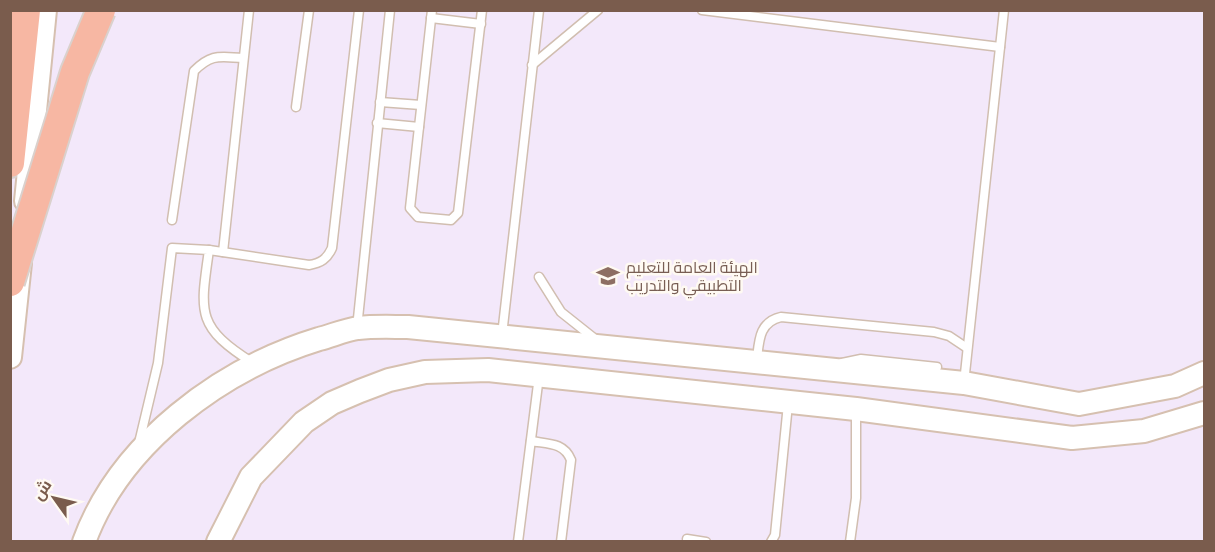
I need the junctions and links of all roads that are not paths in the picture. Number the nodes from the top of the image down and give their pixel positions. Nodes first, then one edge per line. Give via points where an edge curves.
1 (26, 10) edge
2 (45, 10) edge
3 (102, 10) edge
4 (249, 10) edge
5 (309, 10) edge
6 (359, 10) edge
7 (390, 10) edge
8 (482, 10) edge
9 (539, 10) edge
10 (598, 10) edge
11 (702, 10) edge
12 (1004, 10) edge
13 (431, 14) edge
14 (481, 24) junction
15 (1000, 48) junction
16 (243, 58) junction
17 (532, 65) junction
18 (380, 102) junction
19 (421, 105) junction
20 (296, 107) dead end
21 (377, 123) junction
22 (419, 127) junction
23 (10, 163) edge
24 (172, 220) dead end
25 (209, 250) junction
26 (223, 252) junction
27 (539, 277) dead end
28 (10, 282) edge
29 (357, 328) junction
30 (502, 336) junction
31 (611, 347) junction
32 (968, 348) junction
33 (10, 357) edge
34 (757, 362) junction
35 (256, 365) junction
36 (937, 367) dead end
37 (831, 370) junction
38 (1204, 373) edge
39 (539, 375) junction
40 (964, 383) junction
41 (788, 404) junction
42 (856, 409) junction
43 (1204, 413) edge
44 (531, 441) junction
45 (135, 457) junction
46 (687, 539) dead end
47 (84, 542) edge
48 (218, 542) edge
49 (518, 542) edge
50 (561, 542) edge
51 (706, 542) edge
52 (771, 542) edge
53 (850, 542) edge

1 - 23 highway
2 - 33 street
3 - 28 highway, bridge via 75,72
4 - 16 lane
5 - 20 lane
6 - 26 lane via 329,255 309,265
7 - 18 lane
8 - 14 lane
9 - 17 lane
10 - 17 lane
11 - 15 lane
12 - 15 lane
13 - 14 lane
13 - 19 lane
14 - 22 lane via 459,208 452,220 418,217 410,208
15 - 32 lane
16 - 24 lane via 215,56 194,71
16 - 26 lane
17 - 30 lane
18 - 19 lane
18 - 21 lane
19 - 22 lane
21 - 22 lane
21 - 29 lane
25 - 26 lane
25 - 35 lane via 203,291 207,320 223,344
25 - 45 lane via 177,246 171,250 158,363
27 - 31 lane via 561,312 587,334
29 - 30 street via 408,327
29 - 35 street via 290,348
30 - 31 street
31 - 34 street
32 - 34 lane via 956,339 934,332 781,317 762,329
32 - 40 lane
34 - 37 street
35 - 45 street via 188,406
36 - 37 lane via 861,359
37 - 40 street
38 - 40 street via 1174,386 1079,404
39 - 41 street
39 - 44 lane
39 - 48 street via 459,369 425,372 389,380 332,403 304,422 252,477
41 - 42 street
41 - 52 lane via 775,535
42 - 43 street via 1072,438 1144,431
42 - 53 lane via 856,498
44 - 49 lane
44 - 50 lane via 560,446 567,450 571,460
45 - 47 street via 111,490
46 - 51 lane

